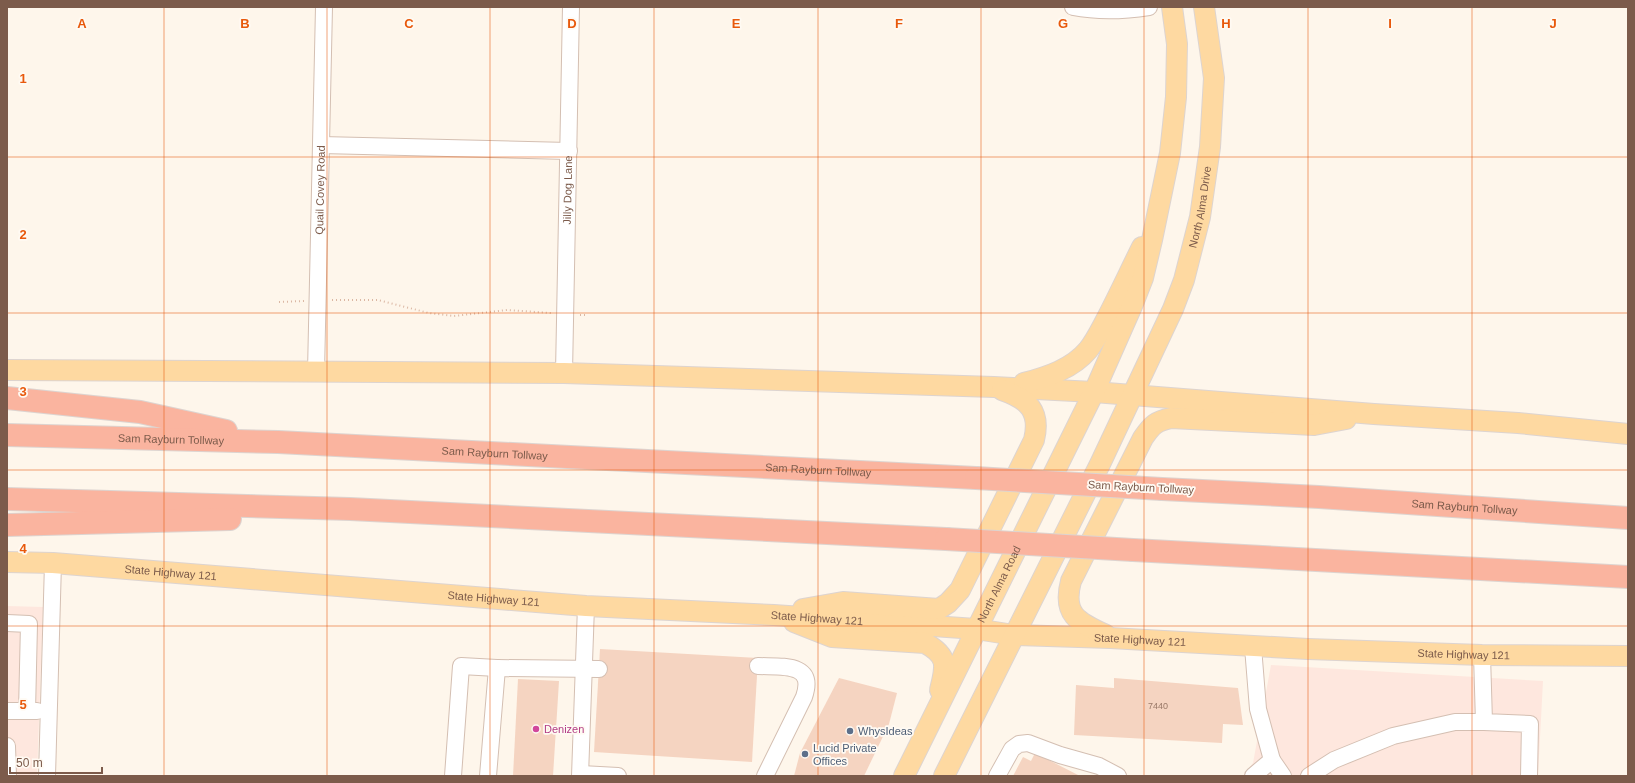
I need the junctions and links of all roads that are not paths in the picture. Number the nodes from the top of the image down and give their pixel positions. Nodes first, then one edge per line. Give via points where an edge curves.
1 (324, 7) edge
2 (571, 7) edge
3 (1072, 7) edge
4 (1149, 7) edge
5 (1172, 7) edge
6 (1204, 7) edge
7 (321, 145) junction
8 (568, 151) junction
9 (1158, 213) junction
10 (7, 370) edge
11 (316, 372) junction
12 (564, 373) junction
13 (994, 387) junction
14 (1094, 392) junction
15 (1132, 396) junction
16 (7, 398) edge
17 (1374, 414) junction
18 (1628, 434) edge
19 (7, 435) edge
20 (278, 442) junction
21 (7, 499) edge
22 (350, 509) junction
23 (1628, 518) edge
24 (7, 525) edge
25 (7, 562) edge
26 (53, 564) junction
27 (1628, 577) edge
28 (586, 606) junction
29 (774, 615) junction
30 (7, 623) edge
31 (976, 629) junction
32 (1014, 635) junction
33 (1110, 638) junction
34 (1253, 647) junction
35 (1482, 654) junction
36 (1628, 656) edge
37 (758, 666) dead end
38 (497, 668) junction
39 (592, 669) junction
40 (7, 710) edge
41 (27, 711) junction
42 (49, 711) junction
43 (936, 711) junction
44 (1484, 722) junction
45 (7, 746) edge
46 (1272, 760) junction
47 (581, 775) edge
48 (906, 775) edge
49 (8, 776) edge
50 (47, 776) edge
51 (453, 776) edge
52 (488, 776) edge
53 (618, 776) edge
54 (765, 776) edge
55 (944, 776) edge
56 (997, 776) edge
57 (1118, 776) edge
58 (1253, 776) edge
59 (1283, 776) edge
60 (1309, 776) edge
61 (1529, 776) edge

1 - 7 street, Quail Covey Road
2 - 8 street, Jilly Dog Lane
3 - 4 street via 1109,11
5 - 9 main road via 1177,44 1176,97 1170,153
6 - 15 main road, North Alma Drive via 1214,78 1210,146 1200,218 1184,280 1173,309
7 - 8 street
7 - 11 street, Quail Covey Road
8 - 12 street, Jilly Dog Lane
9 - 13 main road via 1117,300 1088,350 1067,367 1046,378
9 - 14 main road via 1140,285
10 - 11 main road
11 - 12 main road
12 - 13 main road
13 - 14 main road
13 - 29 main road via 1019,396 1027,403 1035,417 1036,432 954,598 939,609 843,602
14 - 15 main road
14 - 31 main road, North Alma Road
15 - 17 main road
15 - 32 main road
16 - 20 highway via 140,412
17 - 18 main road via 1518,422
17 - 33 main road via 1314,425 1171,418 1160,420 1150,427 1071,581 1068,594 1072,613 1084,625
19 - 20 highway, Sam Rayburn Tollway
20 - 23 highway, Sam Rayburn Tollway, bridge via 1319,497
21 - 22 highway
22 - 24 highway via 221,519
22 - 27 highway, bridge
25 - 26 main road, State Highway 121
26 - 28 main road, State Highway 121
26 - 42 street
28 - 29 main road, State Highway 121
28 - 39 street
29 - 31 main road, State Highway 121
29 - 43 main road via 832,637 925,643 936,649 943,659 945,669
30 - 41 street via 29,624
31 - 32 main road, State Highway 121
31 - 43 main road, North Alma Road
32 - 33 main road, State Highway 121
32 - 55 main road
33 - 34 main road, State Highway 121
34 - 35 main road, State Highway 121
34 - 46 street via 1258,709
35 - 36 main road, State Highway 121
35 - 44 street
37 - 54 street via 796,669 805,676 807,682 804,697
38 - 39 street
38 - 51 street via 462,666
38 - 52 street
39 - 47 street
40 - 41 street
41 - 42 street
42 - 50 street
43 - 48 main road, North Alma Road
44 - 60 street via 1455,722 1393,736 1334,760
44 - 61 street via 1530,724
45 - 49 street
46 - 58 street
46 - 59 street
47 - 53 street
56 - 57 street via 1012,749 1019,744 1028,743 1099,766

